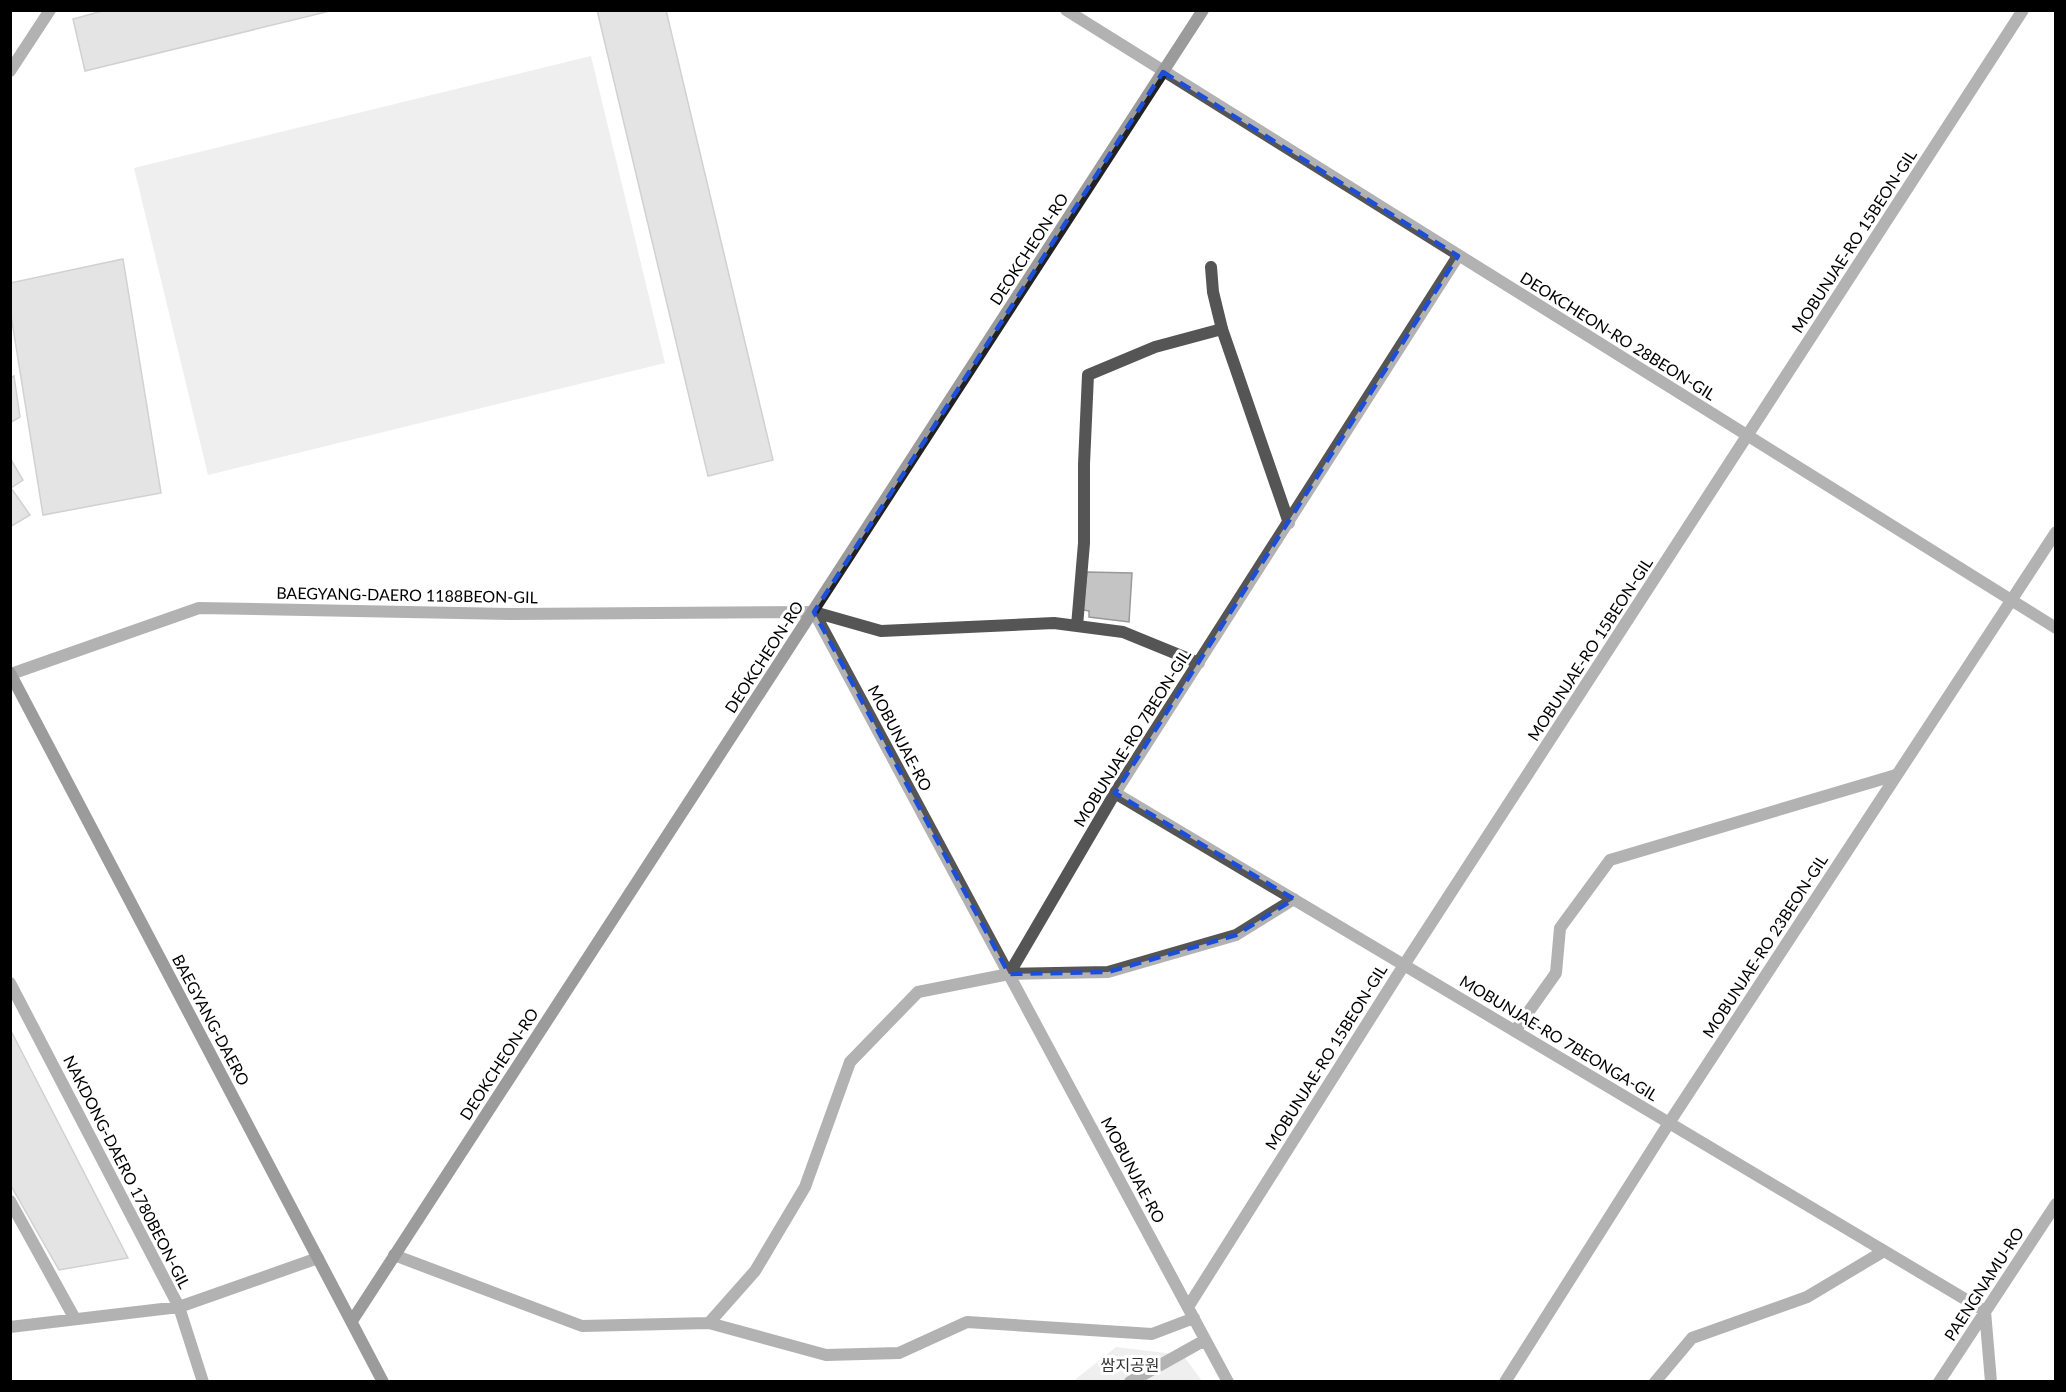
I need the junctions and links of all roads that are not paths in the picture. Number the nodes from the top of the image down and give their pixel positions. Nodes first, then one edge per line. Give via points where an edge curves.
1 (50, 10) edge
2 (1066, 10) edge
3 (1203, 10) edge
4 (2023, 10) edge
5 (10, 71) edge
6 (1163, 72) junction
7 (1458, 256) junction
8 (1211, 267) dead end
9 (1222, 328) junction
10 (1748, 436) junction
11 (1288, 523) junction
12 (2055, 532) edge
13 (2011, 600) junction
14 (814, 612) junction
15 (1077, 626) junction
16 (2055, 628) edge
17 (1199, 663) junction
18 (11, 673) edge
19 (1896, 775) junction
20 (1115, 793) junction
21 (1294, 899) junction
22 (1404, 965) junction
23 (1009, 974) junction
24 (10, 983) edge
25 (1515, 1031) junction
26 (1669, 1123) junction
27 (10, 1201) edge
28 (2055, 1204) edge
29 (1884, 1251) junction
30 (394, 1255) junction
31 (318, 1258) junction
32 (179, 1307) junction
33 (1985, 1311) junction
34 (1191, 1313) junction
35 (75, 1319) junction
36 (352, 1321) junction
37 (709, 1323) junction
38 (10, 1327) edge
39 (1205, 1340) junction
40 (203, 1382) edge
41 (383, 1382) edge
42 (1130, 1382) edge
43 (1228, 1382) edge
44 (1505, 1382) edge
45 (1655, 1382) edge
46 (1940, 1382) edge
47 (1991, 1382) edge

1 - 5 street
2 - 6 street, DEOKCHEON-RO 28BEON-GIL
3 - 6 main road, DEOKCHEON-RO
4 - 10 street, MOBUNJAE-RO 15BEON-GIL
6 - 7 street, DEOKCHEON-RO 28BEON-GIL
6 - 14 main road, DEOKCHEON-RO
7 - 10 street, DEOKCHEON-RO 28BEON-GIL
7 - 11 street, MOBUNJAE-RO 7BEON-GIL
8 - 9 street
9 - 11 street
9 - 15 street via 1155,347 1088,375 1084,543
10 - 13 street, DEOKCHEON-RO 28BEON-GIL
10 - 22 street, MOBUNJAE-RO 15BEON-GIL
11 - 17 street, MOBUNJAE-RO 7BEON-GIL
12 - 13 street, MOBUNJAE-RO 23BEON-GIL
13 - 16 street, DEOKCHEON-RO 28BEON-GIL
13 - 19 street, MOBUNJAE-RO 23BEON-GIL
14 - 15 street, BAEGYANG-DAERO 1188BEON-GIL via 881,631 1054,623
14 - 18 street, BAEGYANG-DAERO 1188BEON-GIL via 512,614 199,608
14 - 23 street, MOBUNJAE-RO
14 - 30 main road, DEOKCHEON-RO
15 - 17 street, BAEGYANG-DAERO 1188BEON-GIL via 1123,632
17 - 20 street, MOBUNJAE-RO 7BEON-GIL
18 - 31 main road, BAEGYANG-DAERO
19 - 25 street via 1610,860 1560,928 1556,973
19 - 26 street, MOBUNJAE-RO 23BEON-GIL
20 - 21 street, MOBUNJAE-RO 7BEONGA-GIL
20 - 23 street, MOBUNJAE-RO 7BEON-GIL
21 - 22 street, MOBUNJAE-RO 7BEONGA-GIL
21 - 23 street via 1236,935 1108,972
22 - 25 street, MOBUNJAE-RO 7BEONGA-GIL
22 - 34 street, MOBUNJAE-RO 15BEON-GIL
23 - 34 street, MOBUNJAE-RO
23 - 37 street via 918,992 850,1062 805,1187 755,1270
24 - 32 street, NAKDONG-DAERO 1780BEON-GIL
25 - 26 street, MOBUNJAE-RO 7BEONGA-GIL
26 - 29 street, MOBUNJAE-RO 7BEONGA-GIL
26 - 44 street, MOBUNJAE-RO 23BEON-GIL
27 - 35 street
28 - 33 street, PAENGNAMU-RO
29 - 33 street, MOBUNJAE-RO 7BEONGA-GIL
29 - 45 street via 1807,1297 1692,1338
30 - 36 main road, DEOKCHEON-RO
30 - 37 street via 582,1326
31 - 32 street
31 - 36 main road, BAEGYANG-DAERO
32 - 35 street
32 - 40 street, NAKDONG-DAERO 1780BEON-GIL
33 - 46 street, PAENGNAMU-RO
33 - 47 street
34 - 37 street via 1152,1334 967,1322 898,1353 826,1355
34 - 39 street, MOBUNJAE-RO
35 - 38 street
36 - 41 main road, BAEGYANG-DAERO
39 - 42 street
39 - 43 street, MOBUNJAE-RO

